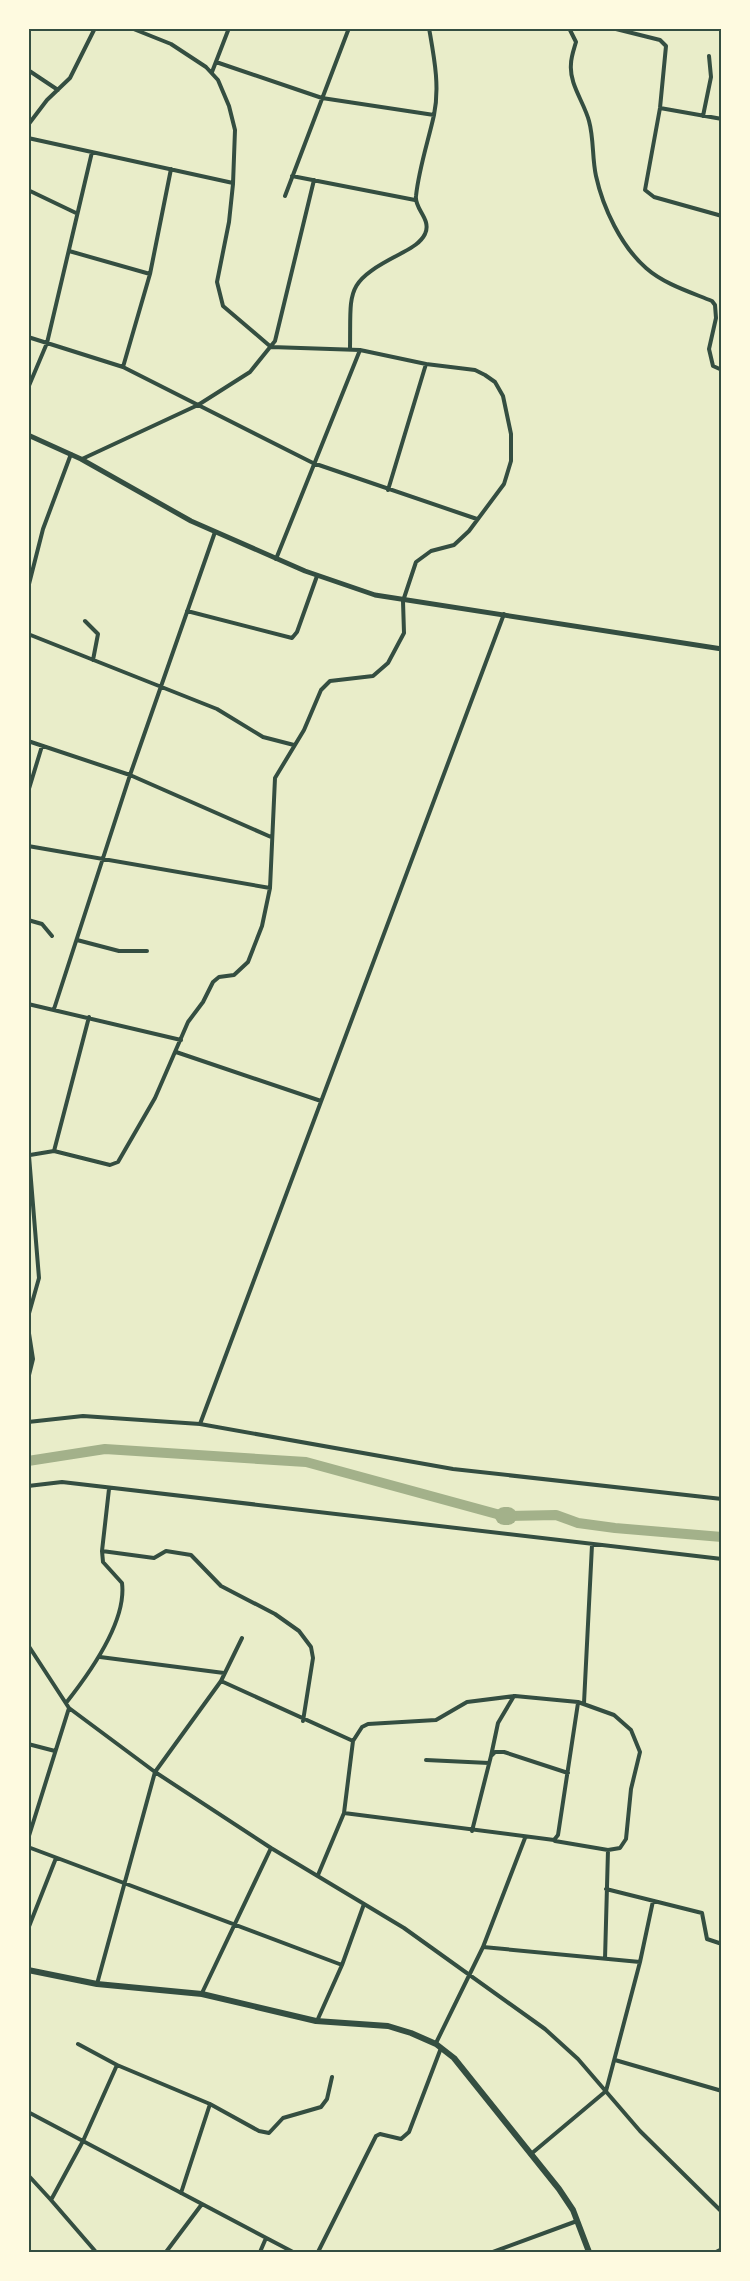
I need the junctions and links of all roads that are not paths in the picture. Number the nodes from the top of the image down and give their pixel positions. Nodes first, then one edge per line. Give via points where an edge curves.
1 (95, 28) edge
2 (229, 28) edge
3 (349, 28) edge
4 (429, 28) edge
5 (569, 28) edge
6 (612, 28) edge
7 (134, 29) edge
8 (709, 56) dead end
9 (216, 62) junction
10 (28, 69) edge
11 (212, 72) junction
12 (58, 90) junction
13 (322, 98) junction
14 (660, 108) junction
15 (434, 115) junction
16 (703, 116) junction
17 (722, 119) edge
18 (28, 125) edge
19 (28, 138) edge
20 (92, 152) junction
21 (171, 169) junction
22 (292, 176) junction
23 (314, 180) junction
24 (233, 184) junction
25 (28, 190) edge
26 (285, 196) dead end
27 (415, 200) junction
28 (76, 213) junction
29 (722, 216) edge
30 (69, 251) junction
31 (150, 274) junction
32 (28, 337) edge
33 (47, 343) junction
34 (269, 346) junction
35 (350, 348) junction
36 (360, 350) junction
37 (426, 364) junction
38 (123, 367) junction
39 (722, 370) edge
40 (28, 388) edge
41 (198, 405) junction
42 (28, 435) edge
43 (71, 454) junction
44 (81, 459) junction
45 (313, 463) junction
46 (388, 490) junction
47 (477, 519) junction
48 (215, 532) junction
49 (276, 559) junction
50 (317, 576) junction
51 (28, 588) edge
52 (403, 601) junction
53 (187, 611) junction
54 (504, 614) junction
55 (85, 621) dead end
56 (28, 634) edge
57 (722, 649) edge
58 (93, 660) junction
59 (162, 686) junction
60 (28, 741) edge
61 (294, 745) junction
62 (42, 746) junction
63 (130, 775) junction
64 (28, 792) edge
65 (271, 837) junction
66 (28, 846) edge
67 (102, 860) junction
68 (270, 888) junction
69 (28, 920) edge
70 (52, 936) dead end
71 (76, 940) junction
72 (147, 951) dead end
73 (28, 1004) edge
74 (54, 1009) junction
75 (89, 1017) junction
76 (181, 1040) junction
77 (176, 1052) junction
78 (321, 1101) junction
79 (54, 1151) junction
80 (29, 1154) edge
81 (28, 1317) edge
82 (28, 1328) edge
83 (28, 1379) edge
84 (28, 1422) edge
85 (200, 1424) junction
86 (28, 1486) edge
87 (109, 1489) junction
88 (722, 1499) edge
89 (592, 1545) junction
90 (102, 1551) junction
91 (722, 1559) edge
92 (242, 1638) dead end
93 (28, 1645) edge
94 (100, 1657) junction
95 (225, 1673) junction
96 (221, 1681) junction
97 (514, 1696) junction
98 (578, 1702) junction
99 (66, 1703) junction
100 (584, 1704) junction
101 (69, 1708) junction
102 (303, 1721) junction
103 (353, 1741) junction
104 (28, 1744) edge
105 (55, 1751) junction
106 (491, 1756) junction
107 (426, 1760) dead end
108 (489, 1763) junction
109 (155, 1772) junction
110 (568, 1773) junction
111 (344, 1813) junction
112 (472, 1831) junction
113 (525, 1838) junction
114 (28, 1839) edge
115 (554, 1840) junction
116 (28, 1847) edge
117 (271, 1848) junction
118 (608, 1850) junction
119 (57, 1858) junction
120 (318, 1875) junction
121 (126, 1885) junction
122 (606, 1889) junction
123 (653, 1901) junction
124 (364, 1904) junction
125 (235, 1925) junction
126 (28, 1929) edge
127 (722, 1944) edge
128 (483, 1947) junction
129 (605, 1959) junction
130 (640, 1962) junction
131 (342, 1965) junction
132 (28, 1970) edge
133 (470, 1974) junction
134 (97, 1984) junction
135 (202, 1994) junction
136 (316, 2021) junction
137 (78, 2044) dead end
138 (438, 2046) junction
139 (615, 2060) junction
140 (117, 2065) junction
141 (332, 2078) dead end
142 (606, 2091) junction
143 (722, 2091) edge
144 (210, 2104) junction
145 (28, 2112) edge
146 (83, 2141) junction
147 (531, 2154) junction
148 (28, 2175) edge
149 (181, 2193) junction
150 (51, 2199) junction
151 (202, 2204) junction
152 (722, 2212) edge
153 (577, 2221) junction
154 (266, 2238) junction
155 (722, 2249) edge
156 (96, 2253) edge
157 (166, 2253) edge
158 (260, 2253) edge
159 (293, 2253) edge
160 (318, 2253) edge
161 (493, 2253) edge
162 (589, 2253) edge
163 (716, 2253) edge

1 - 12 street via 70,78
2 - 9 street
3 - 13 street
4 - 15 street via 437,87
5 - 39 street via 576,42 572,80 590,123 601,199 622,238 647,269 715,305 709,357 713,366
6 - 14 street via 666,44
7 - 11 street via 171,45
8 - 16 street via 711,77
9 - 11 street
9 - 13 street
10 - 12 street
11 - 24 street via 233,119
12 - 18 street
13 - 15 street
13 - 22 street
14 - 16 street
14 - 29 street via 645,189 654,197
15 - 27 street
16 - 17 street
19 - 20 street
20 - 21 street
20 - 28 street
21 - 24 street
21 - 31 street
22 - 23 street
22 - 26 street
23 - 27 street
23 - 34 street via 275,340
24 - 34 street via 217,290 224,306
25 - 28 street
27 - 35 street via 426,232 417,244 359,278 351,300
28 - 30 street
30 - 31 street
30 - 33 street
31 - 38 street
32 - 33 street
33 - 38 street
33 - 40 street
34 - 35 street
34 - 41 street via 245,377
35 - 36 street
36 - 37 street
36 - 45 street
37 - 46 street
37 - 47 street via 475,370 495,382 503,396 511,434 510,468 504,484
38 - 41 street
41 - 44 street
41 - 45 street
42 - 43 street
43 - 44 street
43 - 51 street via 43,529
44 - 48 street via 162,508
45 - 46 street
45 - 49 street
46 - 47 street
47 - 52 street via 454,545 419,557
48 - 49 street
48 - 53 street
49 - 50 street
50 - 52 street
50 - 53 street via 292,638
52 - 54 street
52 - 61 street via 404,633 388,663 373,676 326,684
53 - 59 street
54 - 57 street
54 - 78 street
55 - 58 street via 98,634
56 - 58 street
58 - 59 street
59 - 61 street via 228,715 262,737
59 - 63 street
60 - 62 street
61 - 65 street via 275,778
62 - 63 street
62 - 64 street
63 - 65 street
63 - 67 street
65 - 68 street
66 - 67 street
67 - 68 street
67 - 71 street
68 - 76 street via 262,926 247,964 234,975 215,978
69 - 70 street via 42,924
71 - 72 street via 119,951
71 - 74 street
73 - 74 street
74 - 75 street
75 - 76 street
75 - 79 street
76 - 77 street
77 - 78 street
77 - 79 street via 152,1104 116,1164
78 - 85 street
79 - 80 street
80 - 81 street via 39,1278
82 - 83 street via 33,1359
84 - 85 street via 83,1416
85 - 88 street via 453,1469
86 - 87 street via 62,1482
87 - 89 street
87 - 90 street
89 - 91 street
89 - 100 street
90 - 94 street via 103,1562 123,1587 114,1625
90 - 102 street via 154,1558 166,1551 190,1555 221,1587 275,1614 299,1631 312,1650
92 - 95 street
93 - 99 street
94 - 95 street
94 - 99 street
95 - 96 street
96 - 102 street
96 - 109 street
97 - 98 street
97 - 103 street via 467,1702 436,1720 366,1724
97 - 106 street via 498,1724
98 - 100 street
98 - 110 street
99 - 101 street
100 - 118 street via 624,1722 640,1752 631,1789 626,1839 620,1848
101 - 105 street
101 - 109 street
102 - 103 street
103 - 111 street
104 - 105 street
105 - 114 street
106 - 108 street
106 - 110 street via 500,1751
107 - 108 street
108 - 112 street
109 - 117 street
109 - 121 street
110 - 115 street
111 - 112 street
111 - 120 street
112 - 113 street
113 - 115 street
113 - 128 street
115 - 118 street
116 - 119 street
117 - 120 street
117 - 125 street
118 - 122 street
119 - 121 street
119 - 126 street
120 - 124 street
121 - 125 street
121 - 134 street
122 - 123 street
122 - 129 street
123 - 127 street via 703,1914 707,1939
123 - 130 street
124 - 131 street
124 - 133 street
125 - 131 street
125 - 135 street
128 - 129 street
128 - 133 street
129 - 130 street
130 - 139 street
131 - 136 street
132 - 134 main road
133 - 138 street
133 - 142 street via 545,2029
134 - 135 main road
135 - 136 main road
136 - 138 main road via 396,2028
137 - 140 street
138 - 147 main road via 458,2063
138 - 160 street via 407,2135 401,2139 376,2136
139 - 142 street
139 - 143 street
140 - 144 street
140 - 146 street
141 - 144 street via 321,2107 283,2118 269,2133
142 - 147 street
142 - 152 street via 640,2131
144 - 149 street
145 - 146 street
146 - 149 street
146 - 150 street
147 - 153 main road via 566,2199
148 - 150 street
149 - 151 street
150 - 156 street
151 - 154 street
151 - 157 street
153 - 161 street
153 - 162 main road
154 - 158 street
154 - 159 street
155 - 163 street

